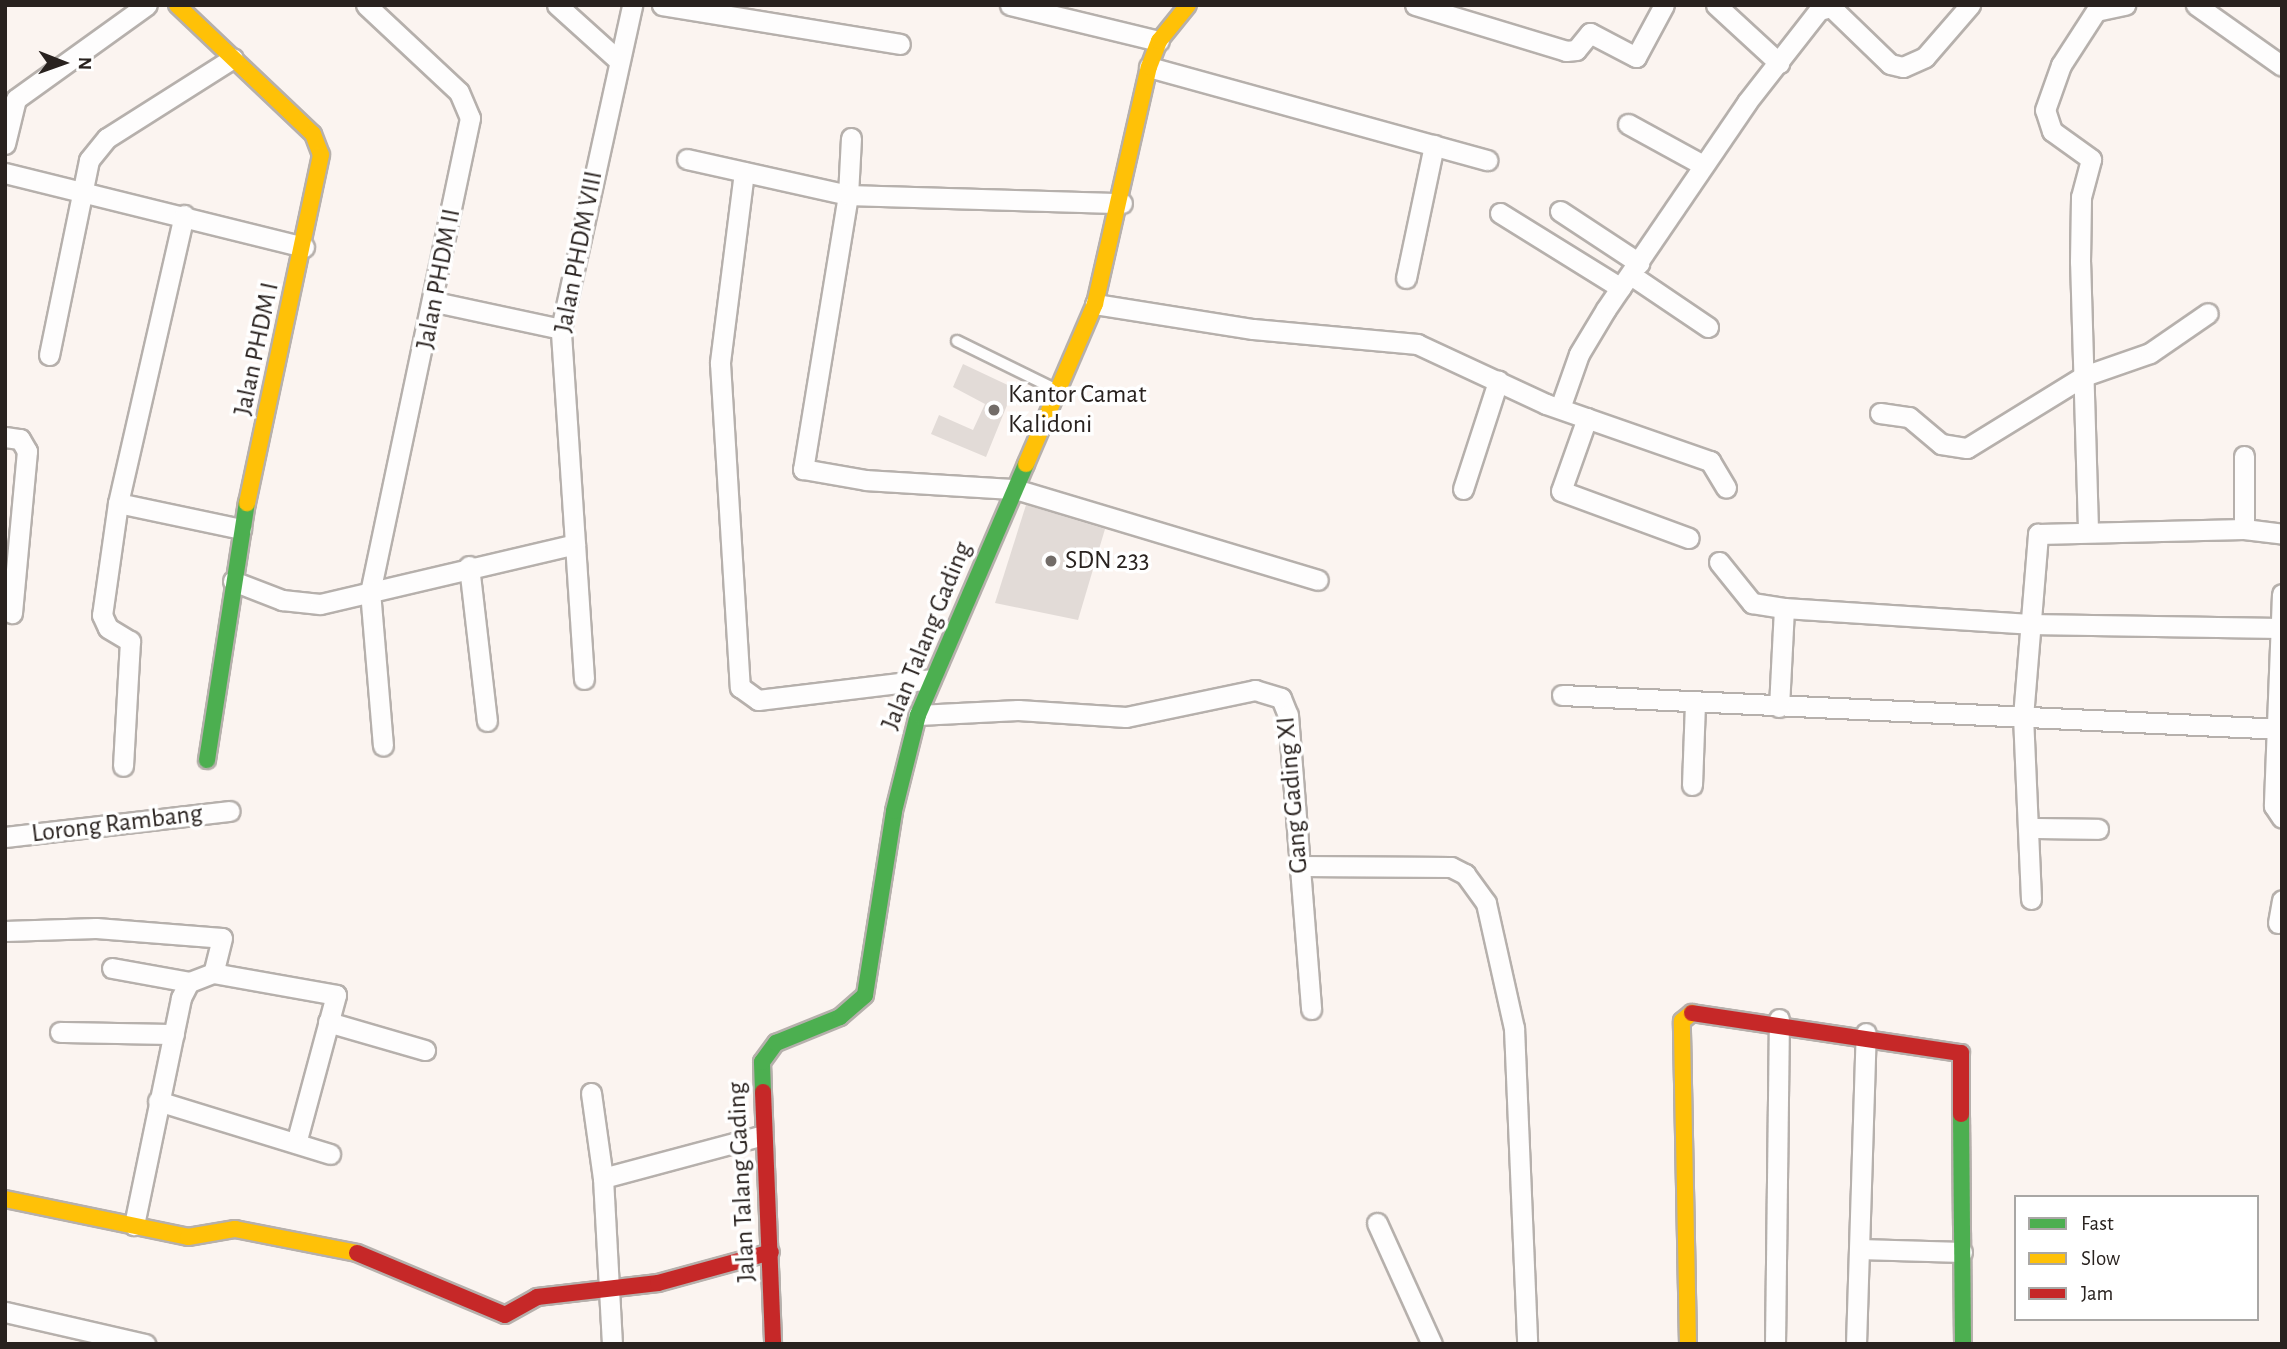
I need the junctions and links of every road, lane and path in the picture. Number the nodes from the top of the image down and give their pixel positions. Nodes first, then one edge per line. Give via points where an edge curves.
1 (146, 5) edge
2 (177, 5) edge
3 (366, 5) edge
4 (557, 5) edge
5 (632, 5) edge
6 (662, 5) edge
7 (1188, 5) edge
8 (1415, 5) edge
9 (1664, 5) edge
10 (1716, 5) edge
11 (2125, 5) edge
12 (2196, 5) edge
13 (1969, 6) edge
14 (1017, 7) edge
15 (1074, 13) edge
16 (1159, 41) junction
17 (900, 44) dead end
18 (233, 58) junction
19 (617, 59) junction
20 (1779, 63) junction
21 (2282, 66) edge
22 (1149, 67) junction
23 (1628, 124) dead end
24 (851, 138) dead end
25 (5, 144) edge
26 (1434, 145) junction
27 (687, 159) dead end
28 (1487, 160) dead end
29 (1703, 165) junction
30 (744, 172) junction
31 (5, 173) edge
32 (82, 190) junction
33 (848, 195) junction
34 (1122, 203) junction
35 (1560, 211) dead end
36 (1500, 213) dead end
37 (184, 215) junction
38 (304, 247) junction
39 (1630, 276) junction
40 (1406, 278) dead end
41 (435, 302) junction
42 (1095, 304) junction
43 (2208, 313) dead end
44 (1707, 327) dead end
45 (561, 329) junction
46 (957, 341) dead end
47 (49, 355) dead end
48 (2084, 376) junction
49 (1498, 381) junction
50 (1055, 389) junction
51 (1560, 408) junction
52 (1880, 413) dead end
53 (1587, 418) junction
54 (5, 437) edge
55 (2244, 456) dead end
56 (1726, 488) dead end
57 (1016, 489) junction
58 (1463, 489) dead end
59 (118, 503) junction
60 (241, 529) junction
61 (2088, 529) junction
62 (2244, 529) junction
63 (2282, 534) edge
64 (1689, 538) dead end
65 (575, 544) junction
66 (1719, 562) dead end
67 (469, 566) junction
68 (1318, 580) dead end
69 (233, 581) junction
70 (370, 591) junction
71 (2282, 594) edge
72 (1784, 608) junction
73 (12, 613) dead end
74 (2029, 624) junction
75 (2280, 628) junction
76 (584, 679) dead end
77 (931, 679) junction
78 (1562, 695) dead end
79 (1695, 702) junction
80 (1779, 707) junction
81 (918, 715) junction
82 (2023, 718) junction
83 (487, 721) dead end
84 (2279, 729) edge
85 (383, 745) dead end
86 (207, 760) dead end
87 (122, 766) dead end
88 (1692, 785) dead end
89 (230, 811) dead end
90 (2282, 818) edge
91 (2028, 828) junction
92 (2098, 829) dead end
93 (5, 837) edge
94 (1300, 866) junction
95 (2031, 898) dead end
96 (2282, 900) edge
97 (2278, 923) dead end
98 (5, 931) edge
99 (111, 968) dead end
100 (213, 973) junction
101 (189, 982) junction
102 (1311, 1009) dead end
103 (1779, 1019) junction
104 (328, 1022) junction
105 (60, 1032) dead end
106 (1866, 1033) junction
107 (174, 1034) junction
108 (425, 1050) dead end
109 (591, 1093) dead end
110 (158, 1101) junction
111 (760, 1136) junction
112 (296, 1143) junction
113 (330, 1154) dead end
114 (603, 1178) junction
115 (5, 1199) edge
116 (1377, 1223) dead end
117 (134, 1225) junction
118 (1860, 1250) junction
119 (771, 1252) junction
120 (1962, 1252) junction
121 (607, 1291) junction
122 (5, 1312) edge
123 (145, 1344) edge
124 (612, 1344) edge
125 (773, 1344) edge
126 (1432, 1344) edge
127 (1527, 1344) edge
128 (1688, 1344) edge
129 (1775, 1344) edge
130 (1856, 1344) edge
131 (1963, 1344) edge

1 - 25 street via 16,100
2 - 18 street, Jalan PHDM I
3 - 41 street, Jalan PHDM II via 468,108
4 - 19 street
5 - 19 street, Jalan PHDM VIII
6 - 17 street
7 - 16 street, Jalan Talang Gading
8 - 9 street via 1566,51 1576,50 1590,33 1636,57
10 - 20 street
11 - 48 street via 2096,11 2061,65 2045,110 2052,131 2091,159 2081,197
12 - 21 street
13 - 20 street via 1925,57 1903,66 1890,64 1832,8 1823,7
14 - 15 street
15 - 16 street
16 - 22 street, Jalan Talang Gading
18 - 32 street via 107,138 89,159
18 - 38 street, Jalan PHDM I via 321,148
19 - 45 street, Jalan PHDM VIII
20 - 29 street
22 - 26 street
22 - 34 street, Jalan Talang Gading
23 - 29 street
24 - 33 street
26 - 28 street
26 - 40 street
27 - 30 street
29 - 39 street
30 - 33 street
30 - 77 street via 720,363 740,687 758,700
31 - 32 street
32 - 37 street
32 - 47 street
33 - 34 street
33 - 57 street via 802,467 811,474 866,480
34 - 42 street, Jalan Talang Gading
35 - 39 street
36 - 39 street
37 - 38 street
37 - 59 street
38 - 60 street, Jalan PHDM I
39 - 44 street
39 - 51 street via 1579,354
41 - 45 street
41 - 70 street, Jalan PHDM II
42 - 49 street via 1253,329 1417,344
42 - 50 street, Jalan Talang Gading
43 - 48 street via 2151,353
45 - 65 street, Jalan PHDM VIII
46 - 50 lane
48 - 52 street via 1967,448 1941,444 1909,417
48 - 61 street
49 - 51 street
49 - 58 street
50 - 57 street, Jalan Talang Gading
51 - 53 street
53 - 56 street via 1710,461
53 - 64 street via 1561,491
54 - 73 street via 20,439 27,451
55 - 62 street
57 - 68 street
57 - 77 street, Jalan Talang Gading
59 - 60 street
59 - 87 street via 102,615 107,628 130,641
60 - 69 street, Jalan PHDM I
61 - 62 street
61 - 74 street via 2038,534
62 - 63 street
65 - 67 street
65 - 76 street, Jalan PHDM VIII
66 - 72 street via 1752,603
67 - 70 street
67 - 83 street
69 - 70 street via 298,603
69 - 86 street, Jalan PHDM I
70 - 85 street, Jalan PHDM II
71 - 75 street
72 - 74 street
72 - 80 street
74 - 75 street
74 - 82 street
75 - 84 street
77 - 81 street, Jalan Talang Gading
78 - 79 street
79 - 80 street
79 - 88 street
80 - 82 street
81 - 94 street, Gang Gading XI via 1018,710 1126,717 1255,690 1275,694 1288,715
81 - 111 street, Jalan Talang Gading via 894,811 869,983 853,1009 768,1049 760,1069
82 - 84 street
82 - 91 street
84 - 90 street via 2274,806
89 - 93 street, Lorong Rambang
91 - 92 street
91 - 95 street
94 - 102 street, Gang Gading XI
94 - 127 street via 1451,867 1465,874 1486,903 1514,1028
96 - 97 street
98 - 100 street via 219,935
99 - 101 street
100 - 101 street
100 - 104 street via 336,995
101 - 107 street
103 - 106 street
103 - 128 street via 1696,1009 1682,1020
103 - 129 street
104 - 108 street
104 - 112 street
105 - 107 street
106 - 118 street
106 - 120 street via 1963,1056
107 - 110 street
109 - 114 street
110 - 112 street
110 - 117 street
111 - 114 street
111 - 119 street, Jalan Talang Gading
112 - 113 street
114 - 121 street
115 - 117 street
116 - 126 street
117 - 121 street via 198,1238 235,1229 365,1255 505,1315 537,1297
118 - 120 street
118 - 130 street
119 - 121 street
119 - 125 street, Jalan Talang Gading
120 - 131 street
121 - 124 street
122 - 123 street

